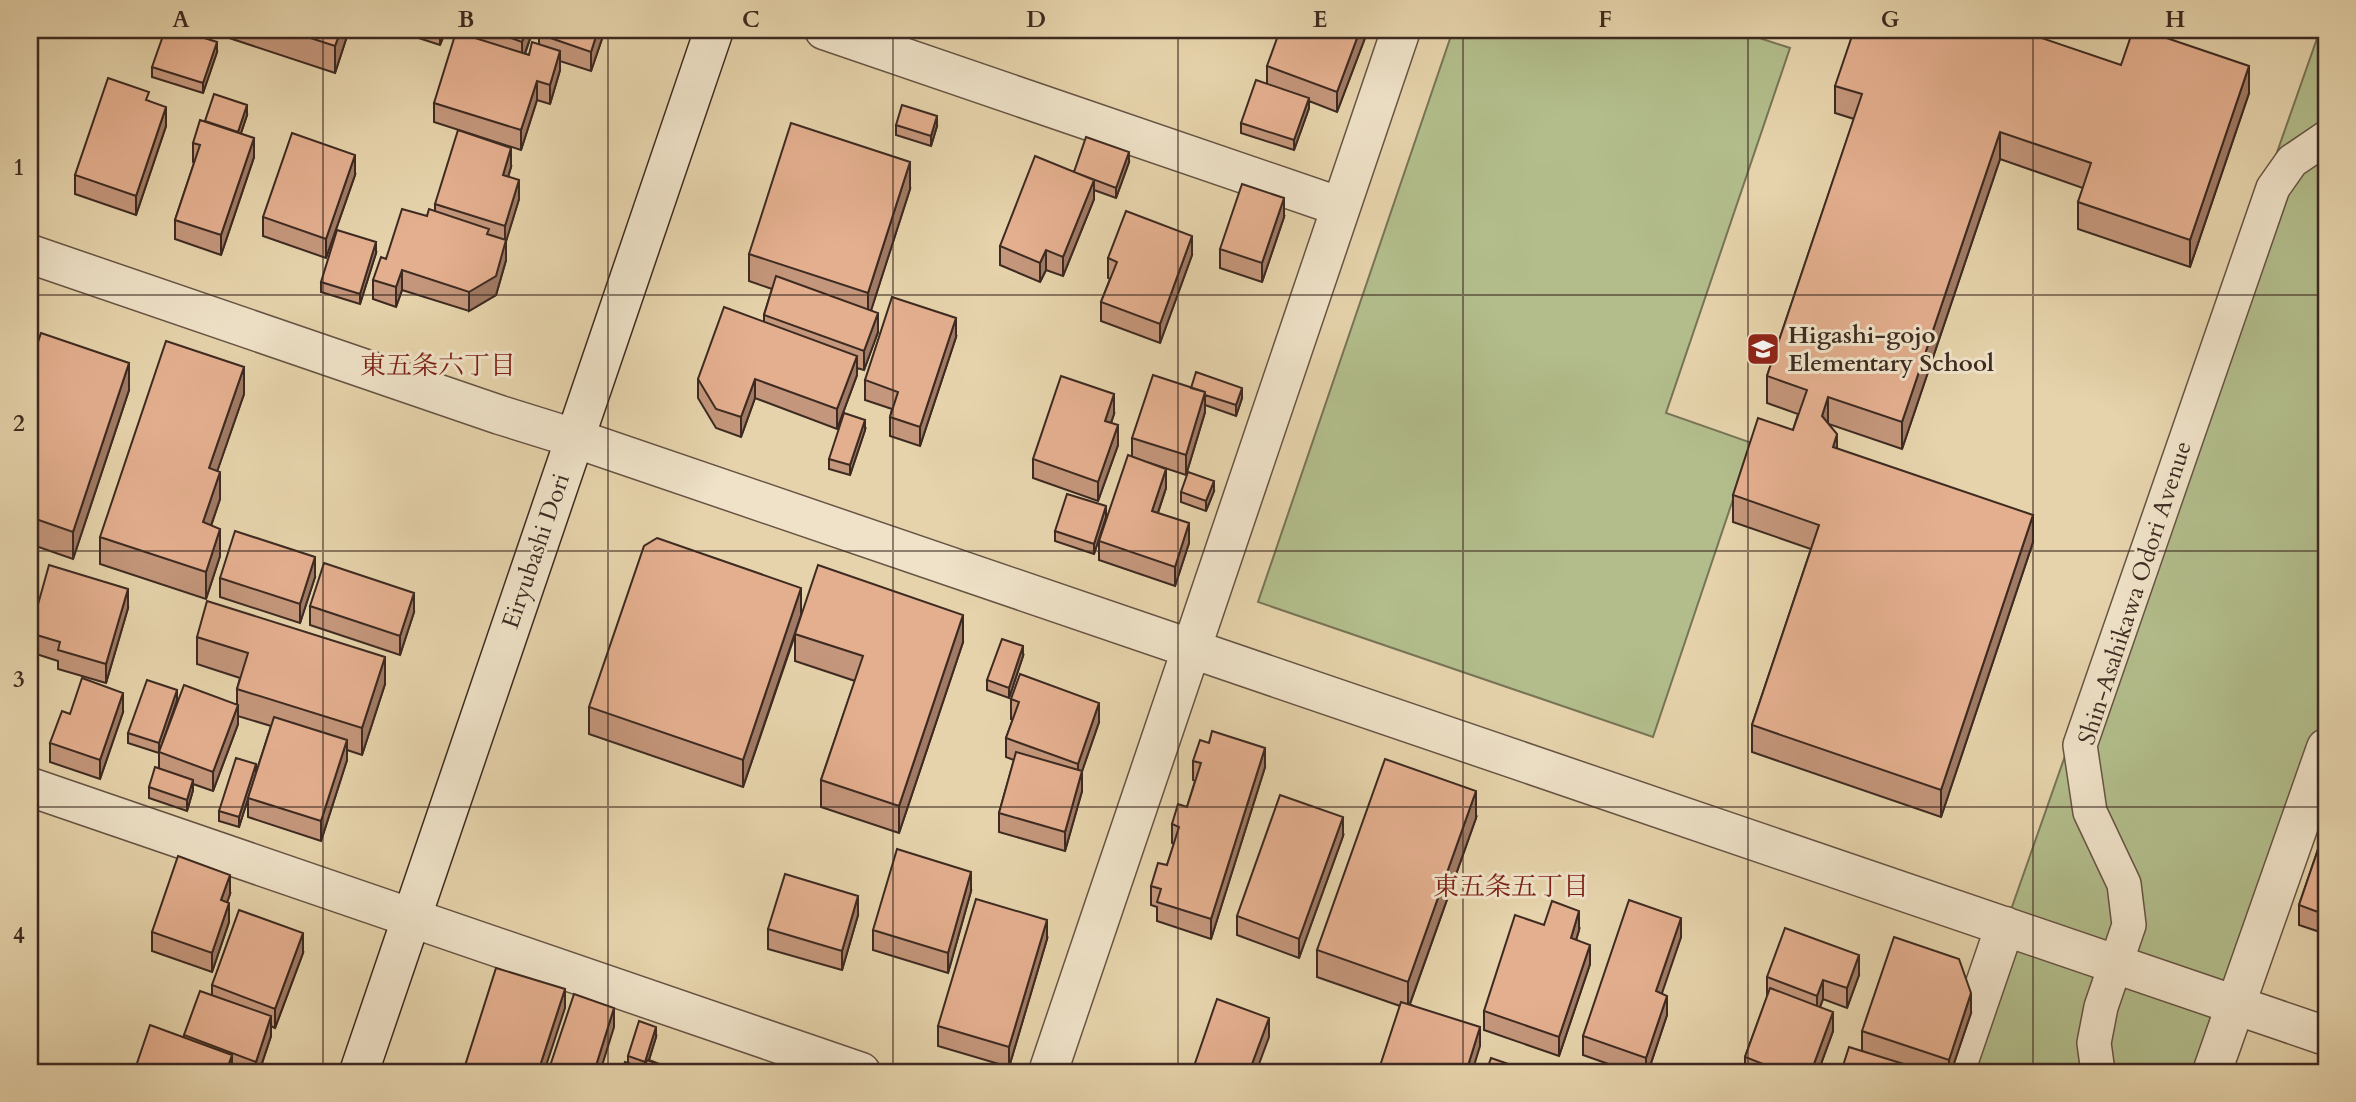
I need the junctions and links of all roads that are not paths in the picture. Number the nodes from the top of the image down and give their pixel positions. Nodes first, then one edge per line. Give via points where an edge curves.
1 (714, 30) edge
2 (824, 30) edge
3 (1401, 30) edge
4 (2326, 138) edge
5 (1341, 207) junction
6 (30, 254) edge
7 (575, 438) junction
8 (1192, 649) junction
9 (2326, 748) edge
10 (30, 787) edge
11 (411, 916) junction
12 (2005, 926) junction
13 (2116, 964) junction
14 (2236, 1005) junction
15 (2326, 1036) edge
16 (359, 1072) edge
17 (861, 1072) edge
18 (1048, 1072) edge
19 (1955, 1072) edge
20 (2098, 1072) edge
21 (2212, 1072) edge

1 - 7 street, Eiryubashi Dori
2 - 5 street
3 - 5 street
4 - 13 street, Shin-Asahikawa Odori Avenue via 2292,160 2273,188 2080,746 2090,811 2124,884 2129,925
5 - 8 street
6 - 7 street
7 - 8 street
7 - 11 street, Eiryubashi Dori
8 - 12 street
8 - 18 street
9 - 14 street
10 - 11 street
11 - 16 street, Eiryubashi Dori
11 - 17 street
12 - 13 street
12 - 19 street
13 - 14 street
13 - 20 street, Shin-Asahikawa Odori Avenue via 2094,1043
14 - 15 street
14 - 21 street

